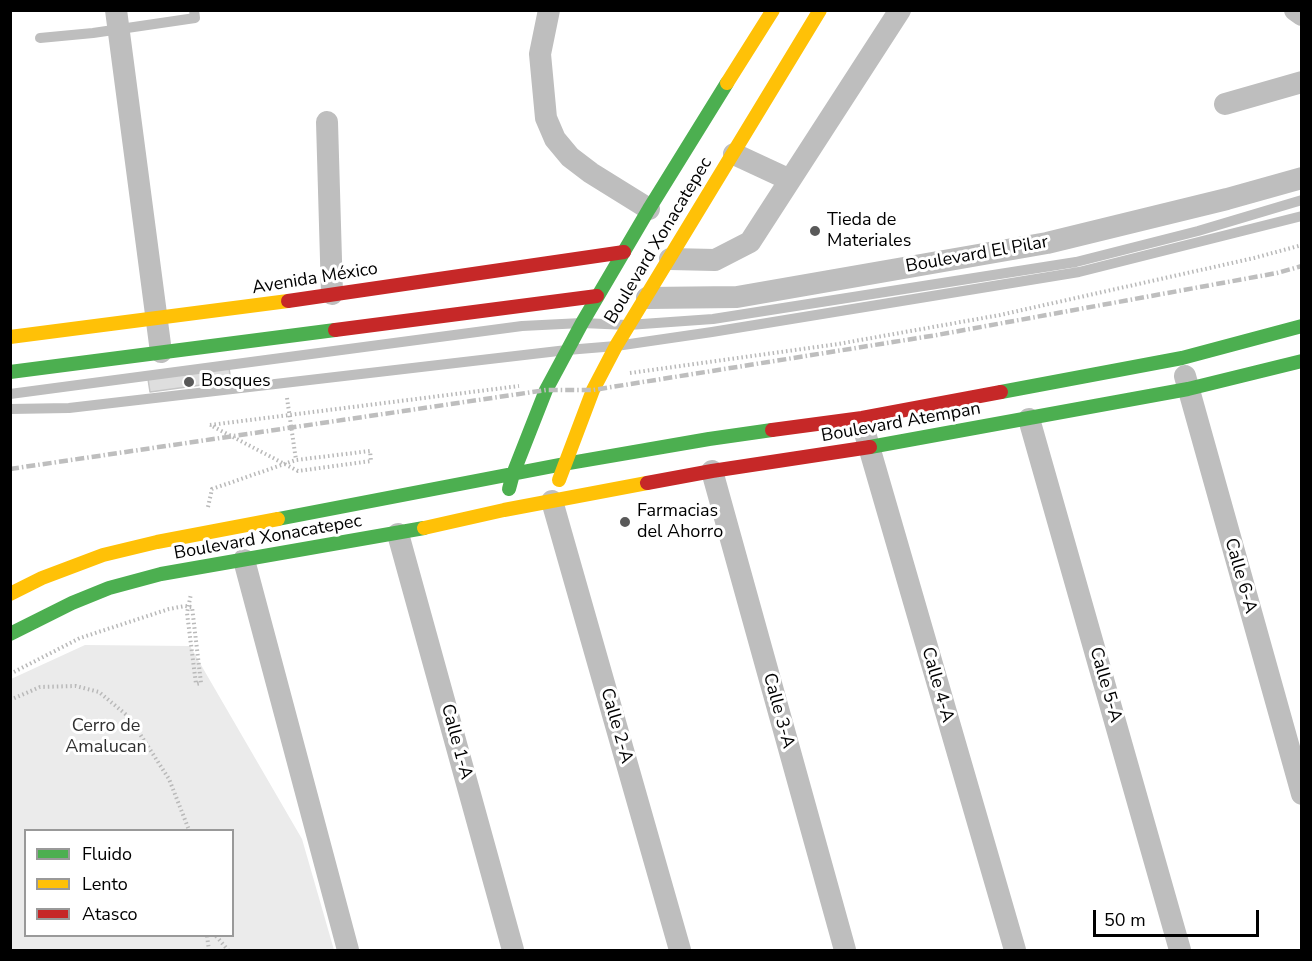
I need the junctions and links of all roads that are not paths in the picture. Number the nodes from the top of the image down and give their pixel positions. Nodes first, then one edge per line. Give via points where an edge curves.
1 (194, 10) edge
2 (549, 10) edge
3 (773, 10) edge
4 (820, 10) edge
5 (900, 10) edge
6 (1295, 10) edge
7 (1302, 15) edge
8 (118, 19) edge
9 (40, 38) dead end
10 (1302, 82) edge
11 (1225, 104) dead end
12 (327, 122) dead end
13 (734, 154) junction
14 (1302, 178) edge
15 (790, 180) junction
16 (1302, 200) edge
17 (649, 209) junction
18 (1302, 216) edge
19 (624, 252) junction
20 (670, 259) junction
21 (332, 294) junction
22 (597, 296) junction
23 (646, 298) junction
24 (156, 320) junction
25 (582, 323) junction
26 (628, 325) junction
27 (1302, 326) edge
28 (10, 337) edge
29 (616, 346) junction
30 (567, 350) junction
31 (161, 352) junction
32 (1182, 358) junction
33 (1302, 361) edge
34 (10, 372) edge
35 (1188, 389) junction
36 (10, 394) edge
37 (10, 409) edge
38 (862, 418) junction
39 (1029, 419) junction
40 (868, 447) junction
41 (564, 464) junction
42 (712, 471) junction
43 (513, 474) junction
44 (552, 501) junction
45 (504, 510) junction
46 (398, 534) junction
47 (244, 560) junction
48 (10, 594) edge
49 (10, 634) edge
50 (1302, 794) edge
51 (348, 951) edge
52 (513, 951) edge
53 (680, 951) edge
54 (844, 951) edge
55 (1015, 951) edge
56 (1180, 951) edge

1 - 8 lane via 195,18
2 - 17 street via 540,54 546,118 555,139 591,173
3 - 17 street, Boulevard Xonacatepec
4 - 13 street, Boulevard Xonacatepec
5 - 15 street
6 - 7 street
8 - 9 lane via 93,33
8 - 24 street
10 - 11 street
12 - 21 street
13 - 15 street
13 - 20 street, Boulevard Xonacatepec
14 - 23 street, Boulevard El Pilar via 1047,243 737,297
15 - 20 street via 750,242 715,260
16 - 26 lane via 1076,262 713,319
17 - 19 street, Boulevard Xonacatepec
18 - 29 lane via 1078,272
19 - 21 street, Avenida México
19 - 22 street, Boulevard Xonacatepec
20 - 23 street, Boulevard Xonacatepec
21 - 24 street, Avenida México
22 - 25 street, Boulevard Xonacatepec
22 - 31 street
23 - 26 street, Boulevard Xonacatepec
24 - 28 street, Avenida México
24 - 31 street
25 - 26 lane
25 - 30 street, Boulevard Xonacatepec
25 - 36 lane via 522,326
26 - 29 street, Boulevard Xonacatepec
27 - 32 street, Boulevard Atempan
29 - 30 lane
29 - 41 street, Boulevard Xonacatepec via 592,390
30 - 37 lane via 69,408
30 - 43 street, Boulevard Xonacatepec
31 - 34 street
32 - 35 street, Calle 6-A
32 - 38 street, Boulevard Atempan
33 - 35 street, Boulevard Atempan
35 - 39 street, Boulevard Atempan
35 - 50 street, Calle 6-A
38 - 40 street, Calle 4-A
38 - 41 street, Boulevard Atempan
39 - 40 street, Boulevard Atempan
39 - 56 street, Calle 5-A
40 - 42 street, Boulevard Atempan
40 - 55 street, Calle 4-A
41 - 43 street, Boulevard Atempan
41 - 44 street, Boulevard Xonacatepec
42 - 44 street, Boulevard Atempan
42 - 54 street, Calle 3-A
43 - 45 street, Boulevard Xonacatepec
43 - 48 street, Boulevard Xonacatepec via 157,542 103,555
44 - 45 street, Boulevard Atempan
44 - 53 street, Calle 2-A
45 - 46 street, Boulevard Xonacatepec
46 - 47 street, Boulevard Xonacatepec
46 - 52 street, Calle 1-A
47 - 49 street, Boulevard Xonacatepec via 161,574 109,588
47 - 51 street

